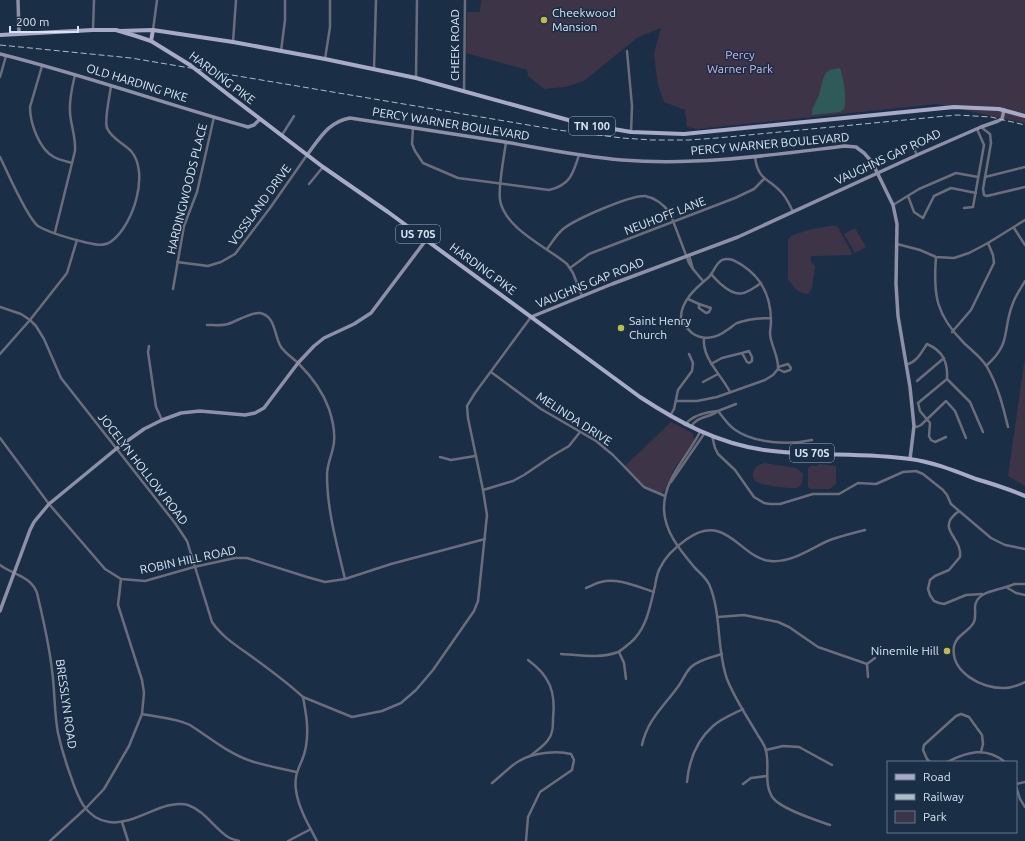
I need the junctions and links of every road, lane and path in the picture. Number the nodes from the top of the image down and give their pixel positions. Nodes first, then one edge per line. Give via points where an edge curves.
1 (18, 0) edge
2 (94, 0) edge
3 (157, 0) edge
4 (236, 0) edge
5 (285, 0) edge
6 (330, 0) edge
7 (376, 0) edge
8 (417, 0) edge
9 (464, 0) edge
10 (93, 30) junction
11 (153, 30) junction
12 (119, 31) junction
13 (19, 33) junction
14 (0, 34) edge
15 (151, 41) junction
16 (232, 42) junction
17 (281, 51) junction
18 (627, 51) dead end
19 (0, 54) edge
20 (6, 56) junction
21 (325, 59) junction
22 (42, 66) junction
23 (374, 69) junction
24 (75, 75) junction
25 (0, 77) edge
26 (416, 78) junction
27 (111, 86) junction
28 (464, 91) junction
29 (1004, 110) junction
30 (294, 116) dead end
31 (1025, 116) edge
32 (214, 117) junction
33 (260, 119) junction
34 (413, 128) junction
35 (979, 128) junction
36 (631, 132) junction
37 (282, 134) junction
38 (506, 142) junction
39 (911, 142) dead end
40 (307, 155) junction
41 (579, 155) junction
42 (917, 155) junction
43 (0, 157) edge
44 (755, 157) junction
45 (72, 163) junction
46 (323, 167) junction
47 (1025, 167) edge
48 (878, 173) junction
49 (978, 177) junction
50 (764, 179) junction
51 (985, 179) junction
52 (501, 183) junction
53 (309, 184) dead end
54 (1025, 187) edge
55 (976, 193) junction
56 (908, 196) junction
57 (893, 205) junction
58 (964, 208) dead end
59 (793, 212) junction
60 (1025, 220) edge
61 (674, 222) junction
62 (1014, 228) junction
63 (55, 232) junction
64 (77, 240) junction
65 (426, 240) junction
66 (897, 244) junction
67 (988, 244) junction
68 (1025, 245) edge
69 (547, 249) junction
70 (687, 255) junction
71 (936, 257) junction
72 (177, 262) junction
73 (570, 268) junction
74 (711, 274) junction
75 (703, 281) junction
76 (1025, 281) edge
77 (761, 283) junction
78 (173, 288) dead end
79 (582, 296) junction
80 (688, 299) junction
81 (699, 304) junction
82 (0, 307) edge
83 (531, 317) junction
84 (771, 318) junction
85 (30, 320) junction
86 (207, 325) dead end
87 (952, 332) junction
88 (704, 338) junction
89 (149, 346) dead end
90 (742, 353) junction
91 (0, 354) edge
92 (689, 354) dead end
93 (944, 358) junction
94 (298, 363) junction
95 (711, 364) junction
96 (905, 365) junction
97 (986, 365) junction
98 (491, 372) junction
99 (718, 374) junction
100 (947, 379) junction
101 (917, 381) dead end
102 (702, 382) dead end
103 (730, 392) junction
104 (676, 401) junction
105 (736, 404) dead end
106 (718, 411) junction
107 (670, 416) junction
108 (162, 420) junction
109 (927, 420) junction
110 (685, 425) junction
111 (914, 426) junction
112 (690, 427) junction
113 (1008, 427) dead end
114 (580, 432) junction
115 (983, 432) dead end
116 (702, 433) junction
117 (712, 436) junction
118 (946, 437) dead end
119 (0, 438) edge
120 (966, 438) dead end
121 (812, 440) dead end
122 (116, 449) junction
123 (475, 456) junction
124 (440, 457) dead end
125 (910, 459) junction
126 (483, 490) junction
127 (665, 496) junction
128 (1025, 496) edge
129 (49, 504) junction
130 (959, 511) junction
131 (865, 530) dead end
132 (485, 539) junction
133 (678, 547) junction
134 (1025, 549) edge
135 (0, 565) edge
136 (194, 567) junction
137 (15, 573) junction
138 (121, 579) junction
139 (345, 580) junction
140 (1025, 584) edge
141 (1006, 587) junction
142 (586, 588) dead end
143 (654, 592) junction
144 (983, 594) junction
145 (1025, 595) edge
146 (0, 611) edge
147 (718, 617) junction
148 (619, 652) junction
149 (561, 654) dead end
150 (722, 654) junction
151 (875, 658) dead end
152 (528, 660) dead end
153 (867, 664) junction
154 (868, 677) dead end
155 (626, 679) dead end
156 (1025, 682) edge
157 (303, 697) junction
158 (743, 709) junction
159 (142, 714) junction
160 (642, 745) dead end
161 (766, 750) junction
162 (981, 752) junction
163 (528, 758) junction
164 (929, 761) edge
165 (949, 761) edge
166 (1004, 761) edge
167 (832, 765) dead end
168 (296, 772) junction
169 (767, 776) junction
170 (687, 782) dead end
171 (492, 783) dead end
172 (744, 784) dead end
173 (1017, 788) edge
174 (1025, 807) edge
175 (85, 809) junction
176 (122, 822) junction
177 (830, 825) dead end
178 (311, 829) junction
179 (50, 841) edge
180 (128, 841) edge
181 (240, 841) edge
182 (288, 841) edge
183 (317, 841) edge
184 (526, 841) edge

1 - 13 street
2 - 10 street
3 - 11 street
4 - 16 street
5 - 17 street
6 - 21 street via 330,26
7 - 23 street
8 - 26 street
9 - 28 street, CHEEK ROAD
10 - 12 main road, HARDING PIKE / US 70S
10 - 13 main road, HARDING PIKE / US 70S
11 - 12 main road, TN 100
11 - 15 main road
11 - 16 main road, TN 100
12 - 15 main road, HARDING PIKE / US 70S
13 - 14 main road, HARDING PIKE / US 70S
15 - 33 main road, HARDING PIKE / US 70S, bridge via 190,65
16 - 17 main road, TN 100
17 - 21 main road, TN 100
18 - 36 street via 632,106
19 - 20 street, OLD HARDING PIKE
20 - 22 street, OLD HARDING PIKE
20 - 25 street
21 - 23 main road, TN 100
22 - 24 street, OLD HARDING PIKE
22 - 45 street via 30,107 32,125 40,142 50,154
23 - 26 main road, TN 100
24 - 27 street, OLD HARDING PIKE
24 - 45 street via 70,106 76,140
26 - 28 main road, TN 100
27 - 32 street, OLD HARDING PIKE
27 - 64 street via 107,128 135,158 139,170 139,191 130,216 113,240 99,245
28 - 36 main road, TN 100 via 579,123
29 - 31 main road, TN 100
29 - 35 street, VAUGHNS GAP ROAD via 1002,119 998,122
29 - 36 main road, TN 100 via 954,107 684,134
30 - 37 street
32 - 33 street, OLD HARDING PIKE via 248,127
32 - 72 street, HARDINGWOODS PLACE via 198,192 184,226
33 - 37 main road, HARDING PIKE / US 70S
34 - 38 street, PERCY WARNER BOULEVARD
34 - 40 street, PERCY WARNER BOULEVARD via 350,118 340,120 327,129
34 - 52 street via 412,144 423,163 458,178
35 - 42 street, VAUGHNS GAP ROAD
35 - 49 street via 984,145
35 - 51 street via 990,134
37 - 40 main road, HARDING PIKE / US 70S
38 - 41 street, PERCY WARNER BOULEVARD
38 - 52 street
39 - 42 street
40 - 46 main road, HARDING PIKE / US 70S
40 - 72 street, VOSSLAND DRIVE via 235,254 208,266
41 - 44 street, PERCY WARNER BOULEVARD via 667,161
41 - 52 street via 574,173 566,184 558,188 550,190
42 - 48 street, VAUGHNS GAP ROAD
43 - 63 street via 30,216 38,226
44 - 48 street, PERCY WARNER BOULEVARD via 845,146 856,147 872,162
44 - 50 street via 759,173
45 - 63 street
46 - 53 street
46 - 65 main road, HARDING PIKE / US 70S
47 - 51 street
48 - 57 street, PERCY WARNER BOULEVARD
48 - 59 street, VAUGHNS GAP ROAD
49 - 55 street
49 - 56 street via 956,174
50 - 59 street via 782,192
50 - 61 street, NEUHOFF LANE via 748,192
51 - 54 street via 983,193 986,196
52 - 69 street via 500,200 507,217 515,226
55 - 56 street via 951,188 934,196 923,218 914,212
55 - 58 street via 973,207
56 - 57 street
57 - 66 street, PERCY WARNER BOULEVARD via 897,224
59 - 70 street, VAUGHNS GAP ROAD via 738,237
60 - 62 street
61 - 69 street via 665,206 656,200 644,196 634,198 570,223
61 - 70 street
61 - 73 street, NEUHOFF LANE via 589,254
62 - 67 street
62 - 68 street
63 - 64 street
64 - 85 street via 67,273
65 - 83 main road, HARDING PIKE / US 70S
65 - 94 street via 371,313 324,338
66 - 71 street
66 - 96 street, PERCY WARNER BOULEVARD via 898,316
67 - 71 street via 954,258
67 - 87 street via 994,263 971,310
69 - 73 street
70 - 75 street via 693,269
70 - 79 street, VAUGHNS GAP ROAD
71 - 87 street via 934,278 939,307
72 - 78 street, HARDINGWOODS PLACE
73 - 79 street
74 - 75 street
74 - 77 street via 728,290 740,294 749,292
74 - 77 street via 718,263 729,259 748,269
75 - 80 street
76 - 97 street via 1013,302 1002,348
77 - 84 street via 768,296
79 - 83 street, VAUGHNS GAP ROAD
80 - 81 street
80 - 88 street via 681,313 682,321 692,333
81 - 81 street via 710,308 708,313 706,314
82 - 85 street, JOCELYN HOLLOW ROAD
83 - 98 street, VAUGHNS GAP ROAD
83 - 107 main road, HARDING PIKE / US 70S
84 - 88 street via 741,322 724,332
84 - 103 street via 771,337 778,368 768,379
85 - 91 street
85 - 122 street, JOCELYN HOLLOW ROAD via 41,332 61,378
86 - 94 street via 227,324 255,313 268,316 285,353
87 - 97 street
88 - 95 street
89 - 108 street via 156,407
90 - 90 street via 749,351 752,361 747,362
90 - 95 street
92 - 104 street via 692,370 680,387
93 - 96 street via 938,350 927,344 917,359
93 - 100 street
93 - 101 street
94 - 108 street via 264,408 255,413 245,415 200,411 181,413
94 - 139 street via 310,375 323,395 332,420 334,442 327,468 330,513
95 - 99 street
96 - 111 street, PERCY WARNER BOULEVARD
97 - 113 street via 1000,393
98 - 114 street, MELINDA DRIVE via 541,409
98 - 123 street, VAUGHNS GAP ROAD via 467,406
99 - 102 street
99 - 103 street
100 - 109 street via 918,403
100 - 115 street via 970,402
103 - 104 street via 705,400
104 - 107 street
105 - 106 street
106 - 110 street via 695,417
106 - 112 street via 696,420
106 - 121 street via 734,429 750,436 785,443
107 - 110 main road, HARDING PIKE / US 70S
108 - 122 street
109 - 111 street via 917,427
109 - 118 street via 930,423 929,436 932,441
109 - 120 street via 946,401 955,411
110 - 112 main road, HARDING PIKE / US 70S
111 - 125 street, PERCY WARNER BOULEVARD
112 - 116 main road, HARDING PIKE / US 70S
114 - 126 street via 568,446 524,475
114 - 127 street, MELINDA DRIVE via 608,451 644,487
116 - 117 main road, HARDING PIKE / US 70S
116 - 127 street via 676,469
117 - 125 main road, HARDING PIKE / US 70S via 743,446 772,450
117 - 130 street via 718,454 735,470 753,495 764,503 782,504 810,494 839,494 858,483 878,484 913,470 923,474 945,492 950,503
119 - 129 street, ROBIN HILL ROAD
122 - 129 street
122 - 136 street, JOCELYN HOLLOW ROAD via 187,541
123 - 124 street via 451,460
123 - 126 street, VAUGHNS GAP ROAD
125 - 128 main road, US 70S via 942,467
126 - 132 street, VAUGHNS GAP ROAD via 487,515
127 - 133 street via 665,520
129 - 137 street via 30,530
129 - 138 street, ROBIN HILL ROAD via 105,569
130 - 134 street via 994,540
130 - 144 street via 949,523 960,548 960,557 949,570 931,579 928,592 934,601 942,604 968,595
131 - 133 street via 830,540 783,561 759,558 726,534 714,531 706,530 697,534
132 - 139 street, ROBIN HILL ROAD via 391,564
132 - 157 street, VAUGHNS GAP ROAD via 478,601 474,611 416,690 400,703 382,711 352,717
133 - 143 street via 659,570
133 - 147 street via 708,581
135 - 137 street, BRESSLYN ROAD
136 - 138 street, ROBIN HILL ROAD via 145,581
136 - 139 street, ROBIN HILL ROAD via 246,558 324,581
136 - 157 street, JOCELYN HOLLOW ROAD via 216,628
137 - 146 street
137 - 175 street, BRESSLYN ROAD via 29,580 36,589 51,660 60,742 76,792
138 - 159 street via 118,605 142,680
140 - 141 street
141 - 144 street
141 - 145 street
142 - 143 street via 607,581 623,582
143 - 148 street via 638,636
144 - 156 street via 975,605 973,624 956,642 956,660 966,675 986,686 1005,688
147 - 150 street
147 - 153 street via 757,616 778,622 818,647
148 - 149 street via 600,656
148 - 155 street via 624,663
150 - 158 street via 727,678
150 - 160 street via 691,667 652,718
151 - 153 street
152 - 163 street via 550,684 554,704 551,735
153 - 154 street
157 - 168 street via 308,727 306,747
158 - 161 street
158 - 170 street via 714,726 701,739 688,767
159 - 168 street via 188,725 237,755
159 - 175 street via 104,789
161 - 167 street via 783,746 799,747
161 - 169 street
162 - 164 street via 982,735 969,717 961,714 924,745 923,750
162 - 165 street via 957,756
162 - 166 street
163 - 171 street via 520,761
163 - 184 street via 564,752 571,754 574,760 572,770 540,792 528,818
168 - 178 street via 296,790
169 - 172 street via 751,778
169 - 177 street via 770,792 776,802
173 - 174 street
175 - 176 street via 98,818
175 - 179 street
176 - 180 street
176 - 181 street via 169,806 186,805 197,810 229,838
178 - 182 street
178 - 183 street

